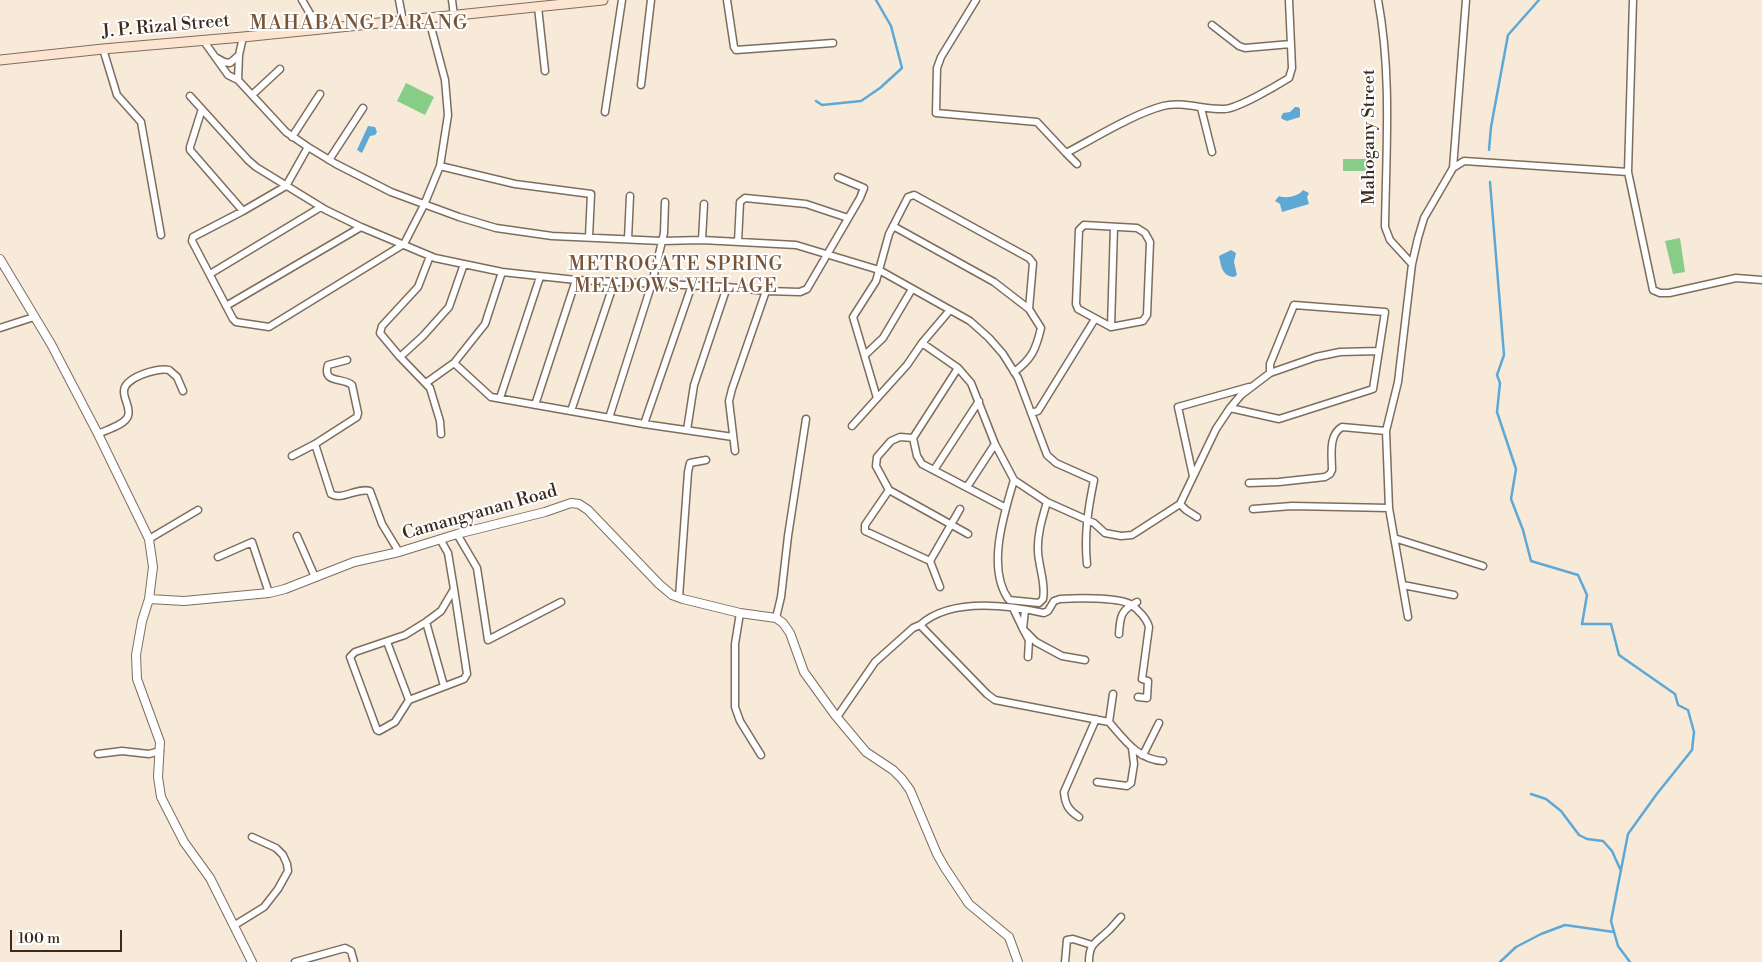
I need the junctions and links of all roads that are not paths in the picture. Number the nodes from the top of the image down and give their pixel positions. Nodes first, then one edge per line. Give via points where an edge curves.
1 (302, 0) edge
2 (399, 0) edge
3 (452, 0) edge
4 (603, 0) edge
5 (622, 0) edge
6 (651, 0) edge
7 (726, 0) edge
8 (976, 0) edge
9 (1289, 0) edge
10 (1378, 0) edge
11 (1466, 0) edge
12 (1634, 0) edge
13 (538, 7) junction
14 (454, 16) junction
15 (403, 21) junction
16 (1212, 25) dead end
17 (319, 29) junction
18 (432, 31) dead end
19 (243, 37) junction
20 (203, 40) junction
21 (833, 43) dead end
22 (1291, 44) junction
23 (103, 49) junction
24 (239, 55) junction
25 (216, 57) junction
26 (0, 60) edge
27 (280, 69) dead end
28 (545, 71) dead end
29 (238, 80) junction
30 (641, 85) dead end
31 (320, 94) dead end
32 (252, 95) junction
33 (190, 96) dead end
34 (363, 108) dead end
35 (1201, 108) junction
36 (202, 109) junction
37 (605, 112) dead end
38 (292, 137) junction
39 (308, 147) junction
40 (1212, 152) dead end
41 (1066, 153) junction
42 (330, 160) junction
43 (1077, 164) dead end
44 (440, 166) junction
45 (1453, 168) junction
46 (1628, 172) junction
47 (838, 176) dead end
48 (286, 186) junction
49 (630, 196) dead end
50 (665, 202) dead end
51 (704, 204) dead end
52 (424, 205) junction
53 (322, 207) junction
54 (243, 211) junction
55 (848, 218) junction
56 (893, 226) junction
57 (361, 227) junction
58 (1114, 227) junction
59 (161, 235) dead end
60 (589, 237) junction
61 (628, 239) junction
62 (702, 240) junction
63 (662, 241) junction
64 (738, 242) junction
65 (404, 244) junction
66 (826, 255) junction
67 (430, 256) junction
68 (0, 259) edge
69 (464, 264) junction
70 (1412, 264) junction
71 (879, 270) junction
72 (502, 272) junction
73 (210, 274) junction
74 (540, 277) junction
75 (576, 280) junction
76 (1762, 280) edge
77 (614, 283) junction
78 (652, 283) junction
79 (692, 285) junction
80 (727, 287) junction
81 (912, 289) junction
82 (766, 291) junction
83 (226, 306) junction
84 (1029, 309) junction
85 (950, 310) junction
86 (34, 316) junction
87 (1095, 319) junction
88 (1111, 327) junction
89 (0, 328) edge
90 (922, 343) junction
91 (1379, 351) junction
92 (865, 355) junction
93 (400, 357) junction
94 (347, 360) dead end
95 (454, 363) junction
96 (958, 368) junction
97 (1014, 372) junction
98 (1270, 373) junction
99 (426, 383) junction
100 (1254, 385) junction
101 (183, 391) dead end
102 (500, 398) junction
103 (877, 398) junction
104 (979, 401) junction
105 (535, 405) junction
106 (1230, 408) junction
107 (571, 411) junction
108 (1031, 413) junction
109 (609, 418) junction
110 (806, 418) dead end
111 (644, 424) junction
112 (852, 426) dead end
113 (687, 430) junction
114 (1386, 432) junction
115 (98, 434) junction
116 (441, 434) dead end
117 (733, 437) junction
118 (913, 438) junction
119 (315, 444) junction
120 (995, 444) junction
121 (735, 451) dead end
122 (292, 456) dead end
123 (706, 460) dead end
124 (934, 470) junction
125 (1193, 476) junction
126 (1014, 480) junction
127 (1249, 482) dead end
128 (967, 487) junction
129 (889, 490) junction
130 (1047, 502) junction
131 (1180, 504) junction
132 (1006, 508) junction
133 (1389, 508) junction
134 (960, 509) dead end
135 (1253, 509) dead end
136 (198, 510) dead end
137 (1197, 517) dead end
138 (1086, 520) junction
139 (951, 524) junction
140 (457, 534) junction
141 (968, 534) dead end
142 (297, 536) dead end
143 (1394, 538) junction
144 (149, 539) junction
145 (440, 539) junction
146 (399, 552) junction
147 (218, 557) dead end
148 (930, 560) junction
149 (1087, 564) dead end
150 (1483, 566) dead end
151 (315, 577) junction
152 (1402, 585) junction
153 (940, 587) dead end
154 (454, 589) junction
155 (269, 593) junction
156 (1454, 595) dead end
157 (679, 597) junction
158 (149, 599) junction
159 (560, 602) dead end
160 (1137, 602) dead end
161 (1130, 604) junction
162 (1013, 608) junction
163 (1025, 610) junction
164 (740, 613) junction
165 (1408, 617) dead end
166 (776, 618) junction
167 (426, 622) junction
168 (920, 625) junction
169 (1023, 629) junction
170 (1118, 634) dead end
171 (387, 642) junction
172 (1028, 657) dead end
173 (1085, 660) dead end
174 (444, 686) junction
175 (1113, 694) dead end
176 (1138, 697) dead end
177 (408, 700) junction
178 (837, 717) junction
179 (1096, 719) junction
180 (1109, 722) junction
181 (1159, 724) dead end
182 (1131, 747) junction
183 (160, 751) junction
184 (98, 754) dead end
185 (761, 754) dead end
186 (1142, 755) junction
187 (1163, 761) dead end
188 (1097, 782) dead end
189 (1079, 816) dead end
190 (252, 837) dead end
191 (1120, 917) dead end
192 (235, 925) junction
193 (1092, 945) junction
194 (252, 962) edge
195 (294, 962) edge
196 (354, 962) edge
197 (1018, 962) edge
198 (1065, 962) edge
199 (1089, 962) edge

1 - 17 street
2 - 15 street
3 - 14 street
4 - 13 main road, J. P. Rizal Street
5 - 37 street
6 - 30 street
7 - 21 street via 736,50
8 - 41 street via 937,68 936,113 1037,122
9 - 22 street
10 - 70 street, Mahogany Street via 1385,64 1385,227 1390,240
11 - 45 street
12 - 46 street
13 - 14 main road, J. P. Rizal Street
13 - 28 street
14 - 15 main road, J. P. Rizal Street
15 - 17 main road, J. P. Rizal Street
16 - 22 street via 1244,48
17 - 19 main road, J. P. Rizal Street
18 - 44 street via 445,80 448,116
19 - 20 main road, J. P. Rizal Street
19 - 24 street
20 - 23 main road, J. P. Rizal Street
20 - 25 street
22 - 35 street via 1289,78 1226,110
23 - 26 main road, J. P. Rizal Street
23 - 59 street via 117,96 141,122
24 - 25 street via 230,63
24 - 29 street
25 - 29 street via 228,75
27 - 32 street
29 - 32 street
31 - 38 street
32 - 38 street
33 - 36 street
34 - 42 street
35 - 40 street
35 - 41 street via 1172,104 1162,106
36 - 48 street via 248,160
36 - 54 street via 190,150
38 - 39 street
39 - 42 street
39 - 48 street
41 - 43 street
42 - 52 street via 374,184
44 - 52 street
44 - 60 street via 515,184 591,194
45 - 46 street via 1464,162
45 - 70 street via 1424,218
46 - 76 street via 1653,290 1669,293 1736,278
47 - 55 street via 864,188
48 - 53 street
48 - 54 street
49 - 61 street
50 - 63 street
51 - 62 street
52 - 60 street via 496,228 552,236
52 - 65 street
53 - 57 street
53 - 73 street
54 - 73 street via 193,237 192,241
55 - 64 street via 806,204 746,198 740,202
55 - 66 street
56 - 71 street
56 - 84 street via 994,282
56 - 84 street via 908,197 914,195 1029,258 1033,262
57 - 65 street
57 - 83 street
58 - 87 street via 1084,225 1079,230 1076,304 1078,309
58 - 88 street
58 - 88 street via 1137,228 1150,242 1147,315 1143,321
60 - 61 street
61 - 63 street
62 - 63 street
62 - 64 street
63 - 78 street
64 - 66 street via 796,245
65 - 67 street
65 - 83 street via 267,328 235,321
66 - 71 street
66 - 82 street via 807,289 800,292
67 - 69 street
67 - 93 street via 418,287 380,330
68 - 86 street
69 - 72 street
69 - 93 street via 449,307
70 - 114 street via 1398,382
71 - 81 street
71 - 92 street via 853,317
72 - 74 street
72 - 95 street via 484,324
73 - 83 street
74 - 75 street
74 - 102 street
75 - 77 street
75 - 105 street
77 - 78 street
77 - 107 street
78 - 79 street
78 - 109 street
79 - 80 street
79 - 111 street
80 - 82 street
80 - 113 street via 694,385
81 - 85 street
81 - 92 street via 883,338
82 - 117 street via 729,401
84 - 97 street via 1040,328 1036,349
85 - 90 street
85 - 97 street via 970,321 989,338
86 - 89 street
86 - 115 street
87 - 88 street
87 - 108 street via 1038,410
90 - 96 street
90 - 103 street via 907,366
91 - 98 street via 1340,352
91 - 98 street via 1385,312 1294,305 1270,364
91 - 106 street via 1374,389 1279,420
92 - 103 street
93 - 99 street
94 - 119 street via 328,364 326,369 332,379 352,385 357,417
95 - 99 street
95 - 102 street via 491,396
96 - 104 street via 971,383
96 - 118 street
97 - 108 street
98 - 100 street
99 - 116 street via 440,421
100 - 106 street
100 - 125 street via 1178,407
101 - 115 street via 177,377 169,370 159,369 128,381 124,391 128,416
102 - 105 street
103 - 112 street
104 - 120 street
104 - 124 street
105 - 107 street
106 - 125 street
107 - 109 street
108 - 138 street via 1047,455 1056,463 1094,480
109 - 111 street
110 - 166 street
111 - 113 street
113 - 117 street
114 - 127 street via 1342,427 1337,430 1333,439 1332,470 1325,478
114 - 133 street
115 - 144 street
117 - 121 street
118 - 124 street via 922,464
118 - 129 street via 900,437 891,441 877,457 876,466
119 - 122 street
119 - 146 street via 330,494 370,491 382,524
120 - 126 street
120 - 128 street
123 - 157 street via 690,463 688,472
124 - 128 street
125 - 131 street
126 - 130 street
126 - 132 street
128 - 132 street
129 - 139 street
129 - 148 street via 865,524 865,531
130 - 132 street via 1038,551 1044,592 1039,604 1009,600 1003,593 998,570
130 - 138 street
131 - 137 street
131 - 138 street via 1132,535 1105,532
133 - 135 street via 1292,506
133 - 143 street
134 - 139 street
136 - 144 street
138 - 149 street
139 - 141 street
139 - 148 street
140 - 145 street, Camangyanan Road
140 - 157 street, Camangyanan Road via 571,503 579,504 659,584
140 - 159 street via 477,568 488,640
142 - 151 street
143 - 150 street
143 - 152 street
144 - 158 street via 153,567
145 - 146 street, Camangyanan Road
145 - 154 street via 448,553
146 - 151 street, Camangyanan Road via 354,562
147 - 155 street via 252,542
148 - 153 street
151 - 155 street, Camangyanan Road
152 - 156 street
152 - 165 street
154 - 167 street via 441,611
154 - 174 street via 467,674 464,679
155 - 158 street, Camangyanan Road via 184,601
157 - 164 street, Camangyanan Road
158 - 183 street via 136,655 137,679 160,742
160 - 161 street
161 - 163 street via 1060,599 1044,613
161 - 170 street via 1120,617
161 - 176 street via 1148,620 1149,627 1142,679 1148,681 1147,698
162 - 163 street
162 - 168 street via 966,606 950,609
162 - 169 street
163 - 169 street
164 - 166 street, Camangyanan Road
164 - 185 street via 735,644 734,707
166 - 178 street via 790,634 804,672
167 - 171 street
167 - 174 street
168 - 178 street via 875,662
168 - 179 street via 995,700
169 - 172 street via 1029,640
169 - 173 street via 1036,642 1062,656
171 - 177 street
171 - 177 street via 355,652 350,658 377,730 395,722
174 - 177 street
175 - 180 street
178 - 197 street via 866,752 893,770 910,790 944,868 969,904 1008,937
179 - 180 street
179 - 189 street via 1064,792 1070,812
180 - 182 street
181 - 186 street
182 - 186 street
182 - 188 street via 1134,764 1131,783 1127,786
183 - 184 street
183 - 192 street via 158,777 161,797 184,842 210,878
186 - 187 street
190 - 192 street via 284,855 288,871 264,907
191 - 193 street
192 - 194 street
193 - 198 street via 1067,940
193 - 199 street
195 - 196 street via 345,948 351,951

